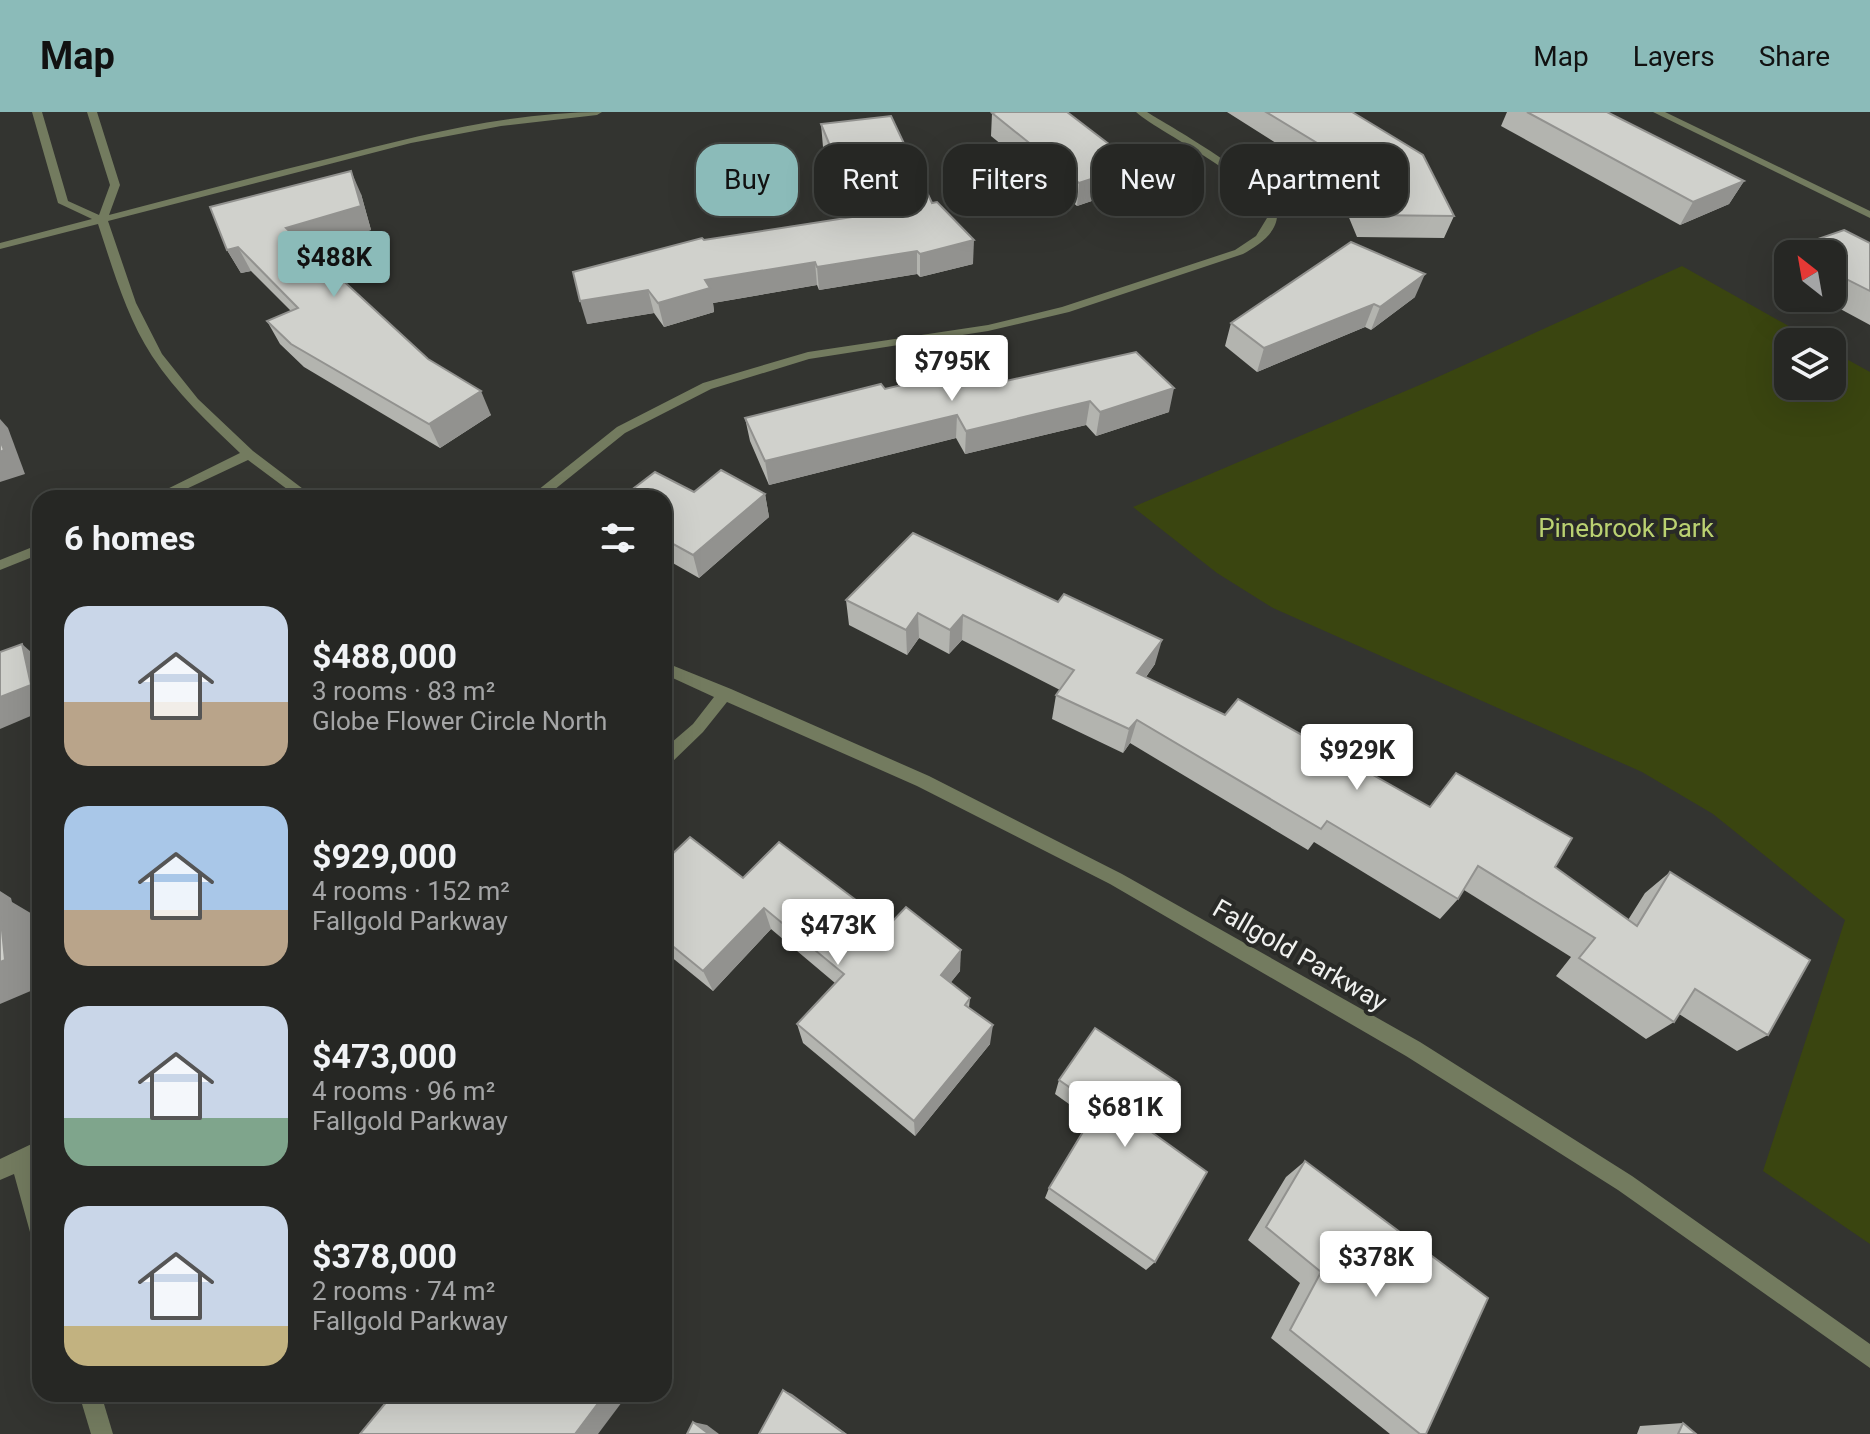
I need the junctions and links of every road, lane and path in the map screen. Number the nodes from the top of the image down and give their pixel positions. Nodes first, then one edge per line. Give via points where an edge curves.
1 (37, 112) edge
2 (92, 112) edge
3 (597, 112) edge
4 (1141, 112) edge
5 (1658, 112) edge
6 (1870, 215) edge
7 (102, 220) junction
8 (0, 246) edge
9 (249, 454) junction
10 (173, 490) edge
11 (297, 490) edge
12 (545, 490) edge
13 (32, 552) edge
14 (0, 565) edge
15 (672, 671) edge
16 (726, 693) junction
17 (672, 752) edge
18 (32, 1154) edge
19 (20, 1160) junction
20 (0, 1170) edge
21 (32, 1203) edge
22 (1870, 1357) edge
23 (92, 1402) edge
24 (102, 1434) edge

1 - 7 street via 63,203
2 - 7 street via 115,185
3 - 7 street via 470,127
4 - 12 street via 1268,201 1272,220 1263,239 1239,252 1065,310 988,328 808,356 707,386 621,430
5 - 6 street
7 - 8 street
7 - 9 street via 130,303 157,355 194,402
9 - 10 street
9 - 11 street
13 - 14 street
15 - 16 street, Fallgold Parkway
16 - 17 street
16 - 22 street, Fallgold Parkway via 923,781 1116,879 1413,1049 1625,1183
18 - 19 street
19 - 20 street
19 - 21 street
23 - 24 street

